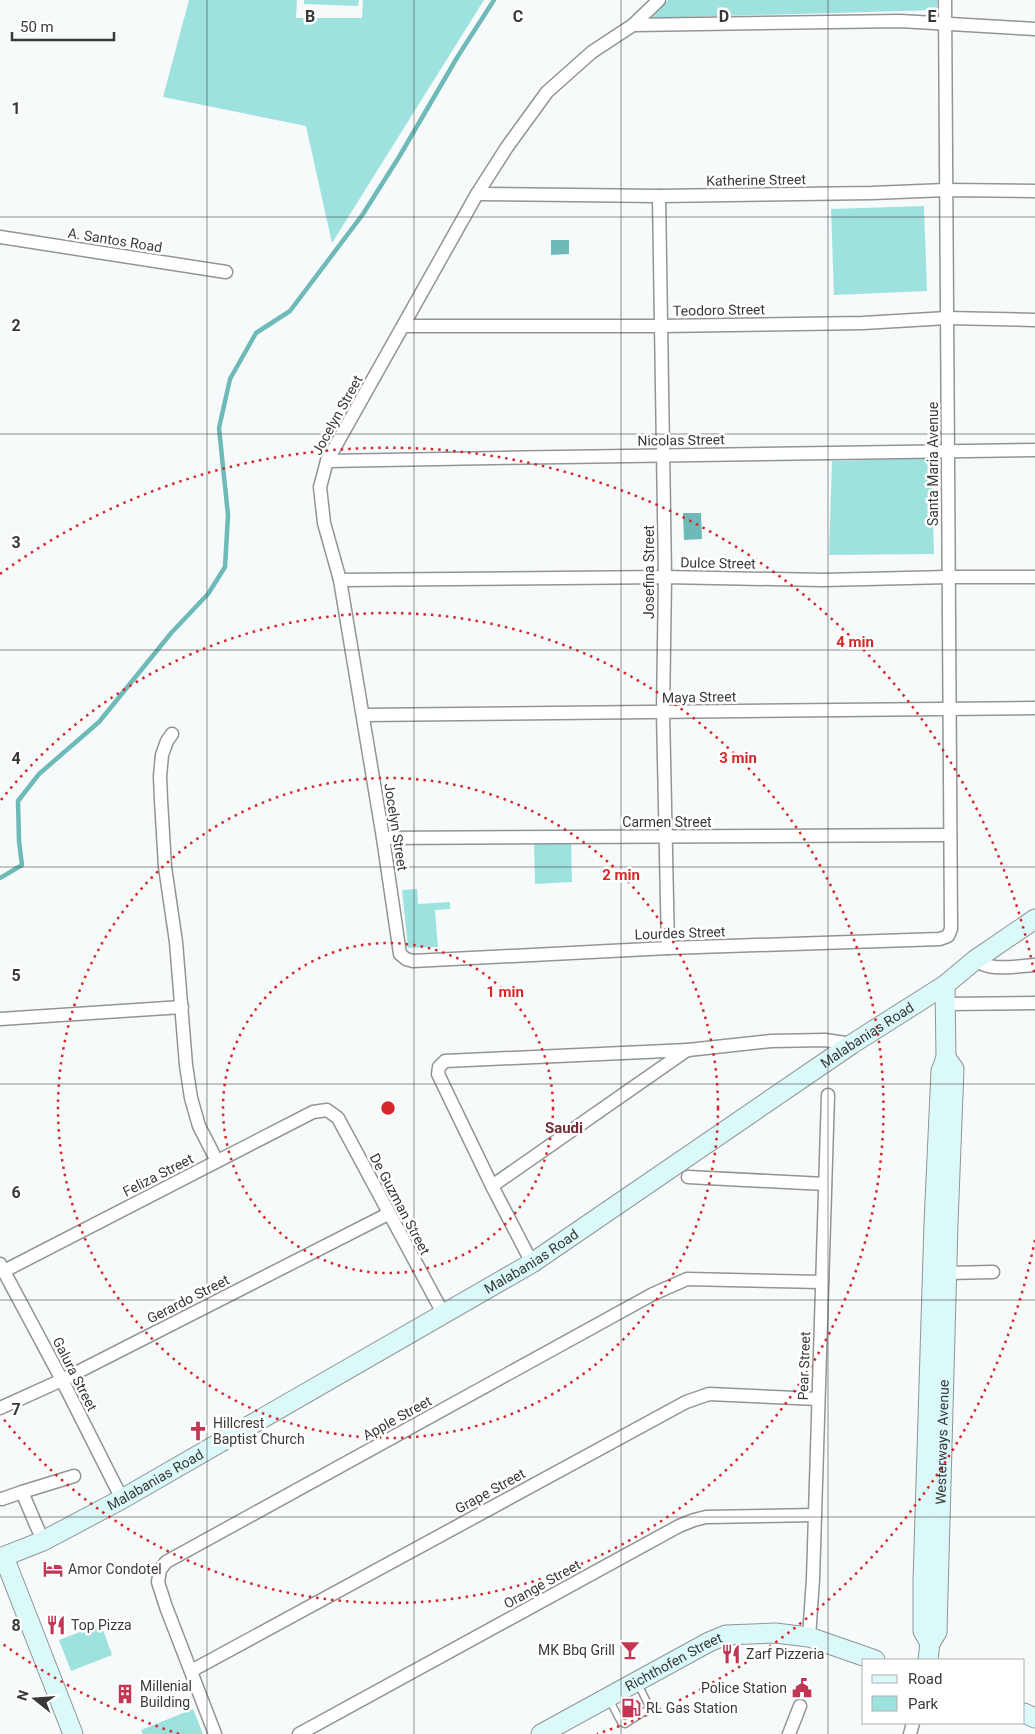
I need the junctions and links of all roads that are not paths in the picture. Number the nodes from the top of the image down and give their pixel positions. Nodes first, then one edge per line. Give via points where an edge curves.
1 (659, 0) edge
2 (945, 0) edge
3 (945, 22) junction
4 (632, 25) junction
5 (1035, 29) edge
6 (946, 190) junction
7 (1035, 192) edge
8 (477, 194) junction
9 (659, 196) junction
10 (0, 237) edge
11 (226, 272) dead end
12 (947, 318) junction
13 (1035, 320) edge
14 (404, 326) junction
15 (661, 326) junction
16 (1035, 450) edge
17 (948, 451) junction
18 (662, 456) junction
19 (327, 461) junction
20 (665, 577) junction
21 (949, 577) junction
22 (1035, 577) edge
23 (340, 580) junction
24 (1035, 708) edge
25 (950, 709) junction
26 (663, 712) junction
27 (363, 715) junction
28 (172, 734) dead end
29 (950, 835) junction
30 (383, 838) junction
31 (666, 838) junction
32 (1035, 919) edge
33 (951, 929) joint
34 (668, 948) junction
35 (406, 959) joint
36 (975, 960) junction
37 (1035, 965) edge
38 (945, 985) junction
39 (1035, 1003) edge
40 (945, 1004) junction
41 (182, 1007) junction
42 (0, 1019) edge
43 (852, 1044) junction
44 (688, 1050) junction
45 (828, 1095) dead end
46 (327, 1110) joint
47 (217, 1161) junction
48 (688, 1177) dead end
49 (825, 1184) junction
50 (492, 1186) junction
51 (388, 1214) junction
52 (941, 1224) junction
53 (532, 1264) junction
54 (2, 1267) edge
55 (993, 1272) dead end
56 (948, 1273) junction
57 (822, 1282) junction
58 (444, 1315) junction
59 (939, 1318) junction
60 (62, 1380) junction
61 (818, 1399) junction
62 (0, 1408) edge
63 (74, 1476) dead end
64 (22, 1492) junction
65 (2, 1498) dead end
66 (122, 1499) junction
67 (815, 1515) junction
68 (43, 1541) junction
69 (2, 1558) edge
70 (809, 1637) junction
71 (929, 1652) edge
72 (872, 1659) edge
73 (191, 1671) junction
74 (637, 1683) junction
75 (608, 1698) junction
76 (800, 1706) dead end
77 (73, 1734) edge
78 (214, 1734) edge
79 (299, 1734) edge
80 (541, 1734) edge
81 (789, 1734) edge

1 - 4 street, Jocelyn Street
2 - 3 street, Santa Maria Avenue
3 - 4 street
3 - 5 street
3 - 6 street, Santa Maria Avenue
4 - 8 street, Jocelyn Street via 592,52 547,92
6 - 7 street, Katherine Street
6 - 9 street, Katherine Street
6 - 12 street, Santa Maria Avenue
8 - 9 street, Katherine Street
8 - 14 street, Jocelyn Street
9 - 15 street, Josefina Street
10 - 11 street, A. Santos Road
12 - 13 street, Teodoro Street
12 - 15 street, Teodoro Street via 863,323
12 - 17 street, Santa Maria Avenue
14 - 15 street, Teodoro Street
14 - 19 street, Jocelyn Street
15 - 18 street, Josefina Street
16 - 17 street, Nicolas Street
17 - 18 street, Nicolas Street
17 - 21 street, Santa Maria Avenue
18 - 19 street, Nicolas Street
18 - 20 street, Josefina Street
19 - 23 street, Jocelyn Street via 320,487 324,523
20 - 21 street, Dulce Street via 823,580
20 - 23 street, Dulce Street
20 - 26 street, Josefina Street
21 - 22 street, Dulce Street
21 - 25 street, Santa Maria Avenue
23 - 27 street, Jocelyn Street
24 - 25 street, Maya Street
25 - 26 street, Maya Street
25 - 29 street, Santa Maria Avenue
26 - 27 street, Maya Street
26 - 31 street, Josefina Street
27 - 30 street, Jocelyn Street
28 - 41 street via 162,755 160,800
29 - 31 street, Carmen Street
29 - 33 street, Santa Maria Avenue
30 - 31 street, Carmen Street
30 - 35 street, Jocelyn Street via 400,954
31 - 34 street, Josefina Street
32 - 36 street, Malabanias Road
33 - 34 street, Lourdes Street via 948,936 940,939
34 - 35 street, Lourdes Street
36 - 37 street via 992,967
36 - 38 street, Malabanias Road
38 - 40 street, Westerways Avenue
38 - 43 street, Malabanias Road
39 - 40 street
40 - 52 street, Westerways Avenue via 946,1058 954,1069
41 - 42 street
41 - 47 street via 191,1098 199,1126
43 - 44 street via 825,1040 771,1041
43 - 53 street, Malabanias Road
44 - 50 street
44 - 50 street via 445,1060 438,1074
45 - 49 street, Pear Street
46 - 47 street, Feliza Street via 313,1112
46 - 51 street, De Guzman Street via 338,1118
47 - 54 street, Feliza Street
48 - 49 street
49 - 57 street, Pear Street
50 - 53 street
51 - 58 street, De Guzman Street
51 - 60 street, Gerardo Street
52 - 56 street, Westerways Avenue
52 - 59 street, Westerways Avenue
53 - 58 street, Malabanias Road
54 - 60 street, Galura Street
55 - 56 street
56 - 59 street, Westerways Avenue
57 - 61 street, Pear Street
57 - 73 street, Apple Street via 687,1279 653,1294 166,1562 160,1570 158,1582
58 - 66 street, Malabanias Road
59 - 71 street, Westerways Avenue via 931,1566 937,1632
60 - 62 street, Gerardo Street
60 - 66 street, Galura Street
61 - 67 street, Pear Street
61 - 73 street, Grape Street via 708,1394 686,1402
63 - 64 street
64 - 65 street
64 - 68 street
66 - 68 street, Malabanias Road
67 - 70 street, Pear Street
67 - 79 street, Orange Street via 706,1517 679,1526
68 - 69 street, Malabanias Road
69 - 77 street
70 - 72 street, Richthofen Street
70 - 74 street, Richthofen Street via 775,1633 726,1635
73 - 78 street, Apple Street
74 - 75 street, Richthofen Street
74 - 75 lane via 650,1708 625,1724
75 - 80 street, Richthofen Street
76 - 81 street

